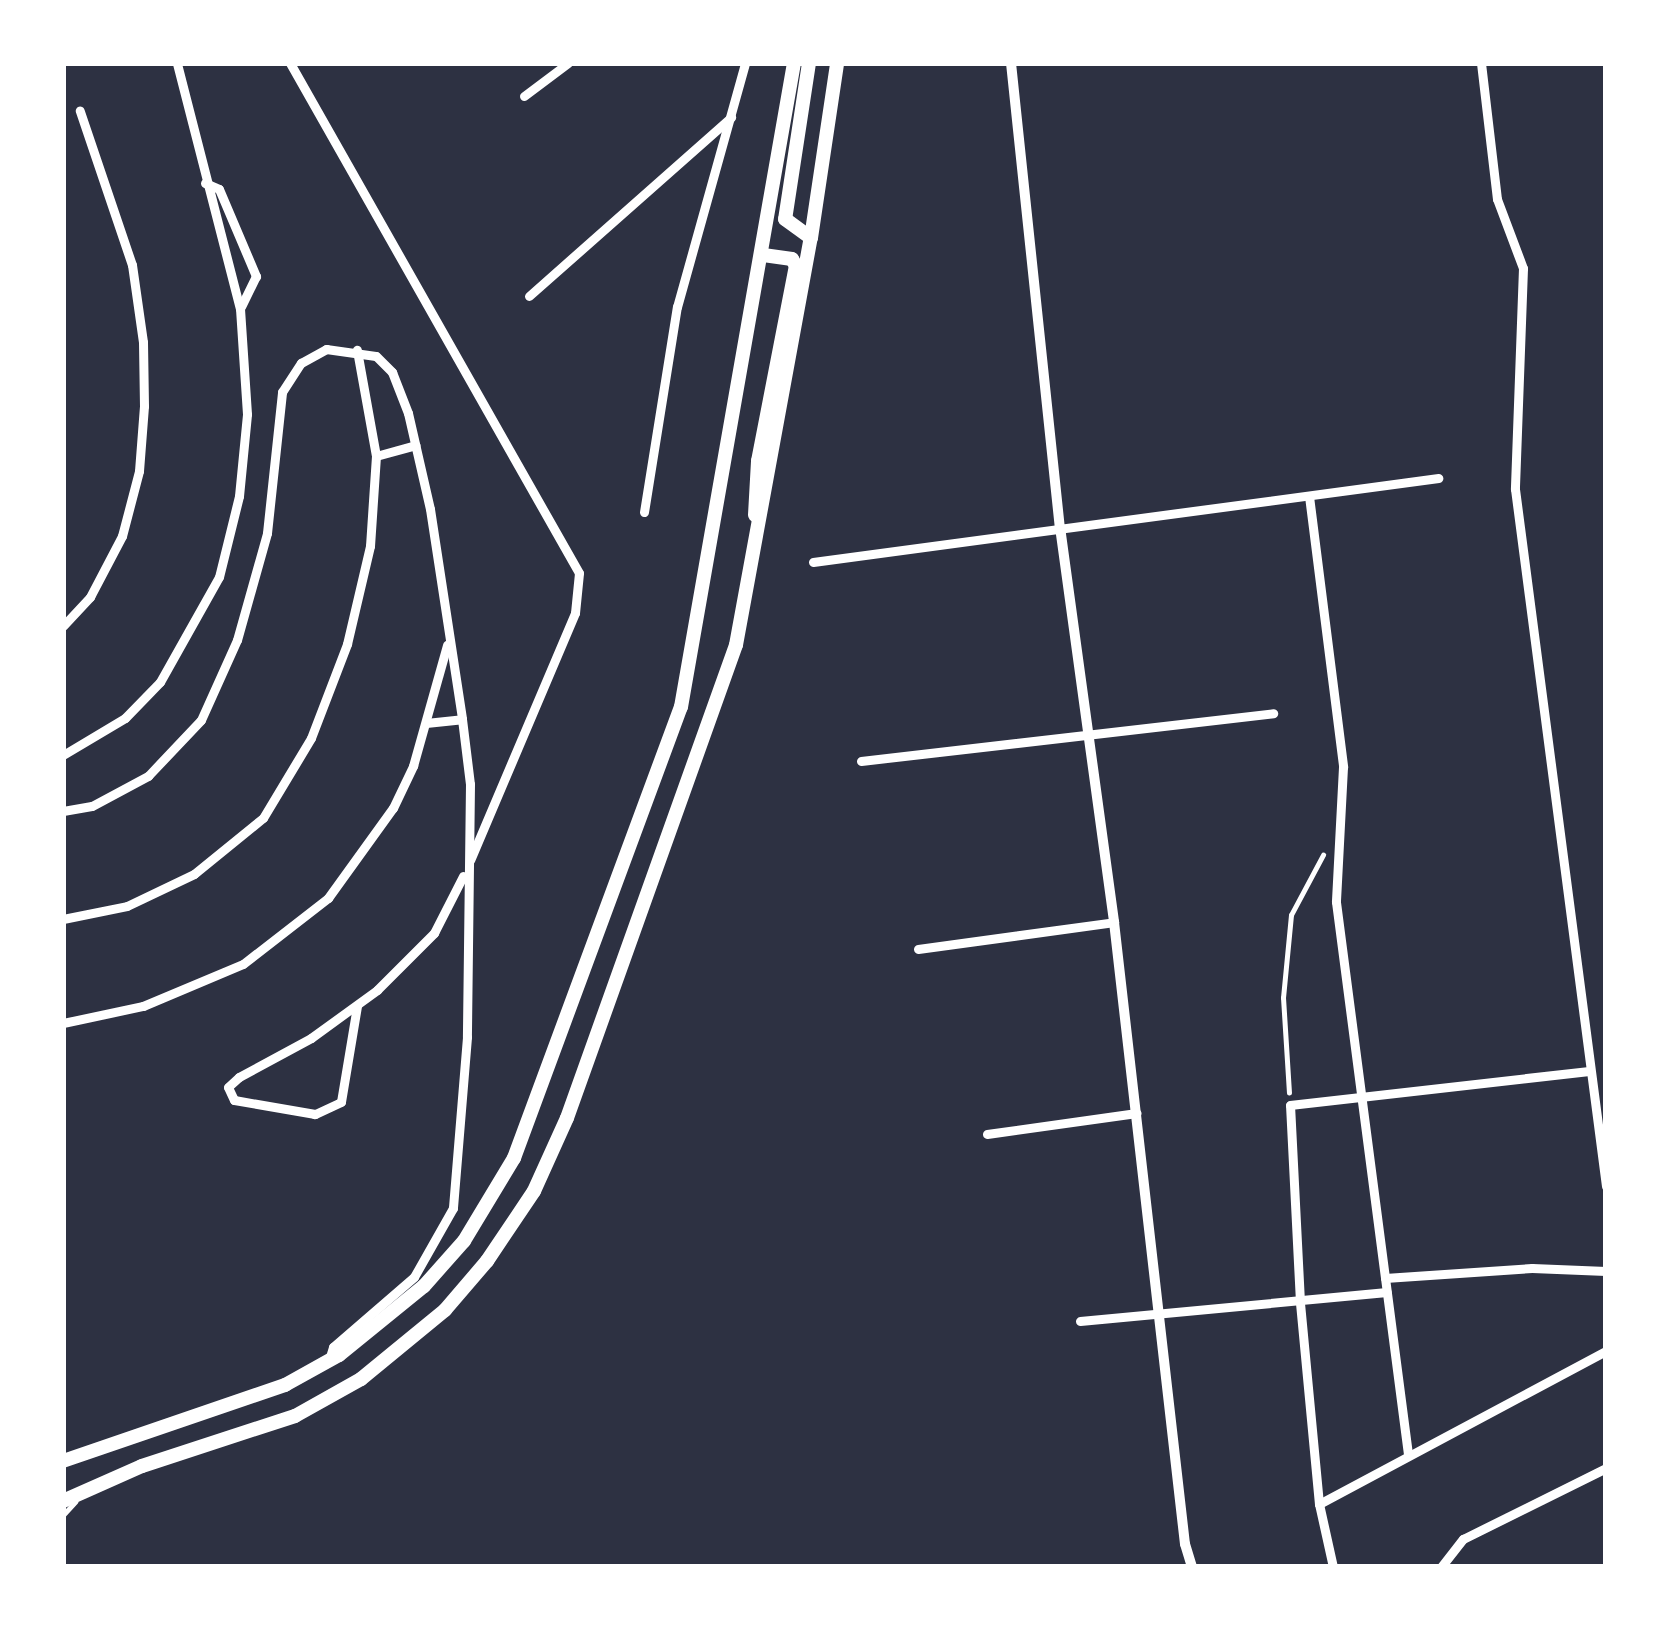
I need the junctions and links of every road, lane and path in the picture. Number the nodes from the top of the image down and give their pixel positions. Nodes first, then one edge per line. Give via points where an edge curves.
1 (177, 63) edge
2 (290, 63) edge
3 (568, 63) edge
4 (745, 63) edge
5 (794, 63) edge
6 (809, 63) edge
7 (837, 63) edge
8 (1011, 63) edge
9 (1480, 63) edge
10 (524, 96) dead end
11 (80, 110) dead end
12 (731, 117) junction
13 (205, 183) junction
14 (812, 238) junction
15 (763, 255) junction
16 (529, 296) dead end
17 (240, 309) junction
18 (357, 350) junction
19 (416, 445) junction
20 (376, 456) junction
21 (1438, 478) dead end
22 (1309, 496) junction
23 (644, 512) dead end
24 (1060, 527) junction
25 (813, 562) dead end
26 (751, 580) junction
27 (63, 626) edge
28 (449, 640) junction
29 (1273, 713) dead end
30 (462, 718) junction
31 (426, 723) junction
32 (1090, 733) junction
33 (63, 755) edge
34 (861, 761) dead end
35 (63, 811) edge
36 (1336, 831) junction
37 (466, 870) junction
38 (63, 919) edge
39 (1114, 922) junction
40 (918, 949) dead end
41 (357, 1006) junction
42 (63, 1023) edge
43 (1589, 1071) junction
44 (1364, 1097) junction
45 (1290, 1105) junction
46 (1137, 1113) junction
47 (987, 1134) dead end
48 (1606, 1186) edge
49 (1606, 1271) edge
50 (1385, 1278) junction
51 (1387, 1292) junction
52 (1300, 1303) junction
53 (1161, 1315) junction
54 (1080, 1321) dead end
55 (1606, 1351) edge
56 (329, 1361) junction
57 (1408, 1454) junction
58 (63, 1461) edge
59 (1606, 1468) edge
60 (88, 1486) junction
61 (63, 1501) edge
62 (1318, 1504) junction
63 (63, 1515) edge
64 (1192, 1567) edge
65 (1333, 1567) edge
66 (1441, 1567) edge

1 - 13 street
2 - 37 street via 578,573 575,613
3 - 10 street
4 - 12 street
5 - 15 main road
6 - 14 main road via 785,219
7 - 14 main road
8 - 24 street
9 - 43 street via 1497,199 1523,268 1515,490
11 - 27 street via 131,265 144,406 122,536 90,597
12 - 16 street
12 - 23 street via 677,307
13 - 17 street
13 - 17 street via 219,189 256,276
14 - 26 main road
15 - 26 main road via 796,266 758,461
15 - 56 main road via 681,707 541,1094 514,1159 464,1241 424,1286
17 - 33 street via 247,414 219,578 160,682 125,718
18 - 19 street via 392,372
18 - 20 street
18 - 35 street via 326,349 301,363 282,392 267,533 237,640 201,720 148,776 92,806
19 - 20 street
19 - 28 street
20 - 38 street via 370,546 347,644 311,738 263,818 194,874 128,906
21 - 22 street
22 - 24 street
22 - 36 street via 1343,766
24 - 25 street
24 - 32 street
26 - 60 main road via 717,708 567,1118 534,1191 488,1261 396,1353 328,1400
28 - 30 street
28 - 31 street
29 - 32 street
30 - 31 street
30 - 37 street via 470,784
31 - 42 street via 393,808 328,898 243,964 143,1006
32 - 34 street
32 - 39 street
36 - 44 street via 1336,902
36 - 45 path via 1291,915 1283,998
37 - 41 street via 434,933
37 - 56 street via 466,1036 453,1208 414,1277 333,1347
39 - 40 street
39 - 46 street
41 - 41 street via 239,1077 228,1088 234,1100 316,1114 341,1102
43 - 44 street
43 - 48 street
44 - 45 street
44 - 50 street
45 - 52 street
46 - 47 street
46 - 53 street
49 - 50 street
50 - 51 street
51 - 52 street
51 - 57 street
52 - 53 street
52 - 62 street
53 - 54 street
53 - 64 street
55 - 57 street
56 - 58 main road via 285,1385
57 - 62 street
59 - 66 street via 1449,1551
60 - 61 main road
60 - 63 lane
62 - 65 street

